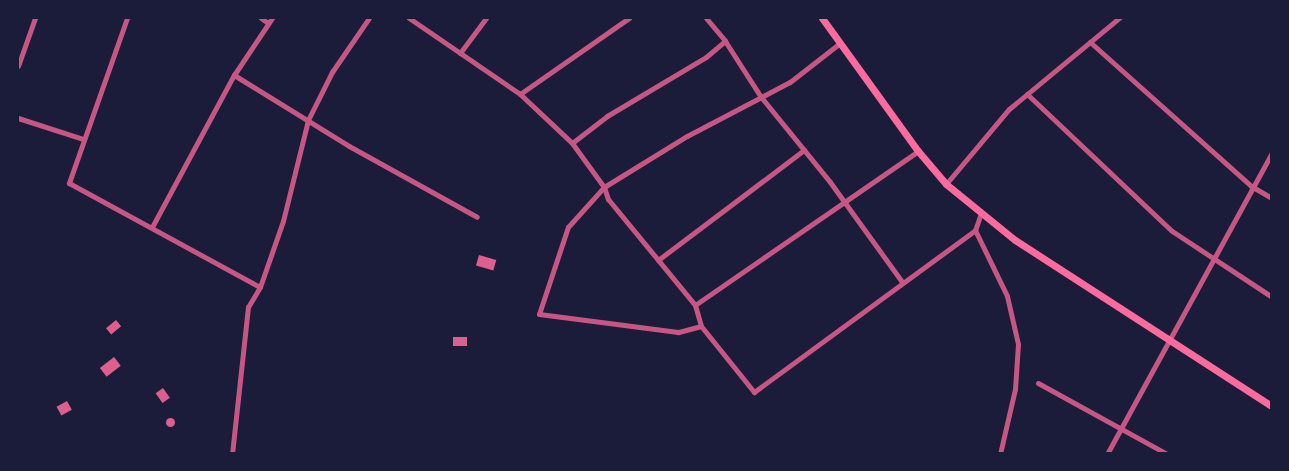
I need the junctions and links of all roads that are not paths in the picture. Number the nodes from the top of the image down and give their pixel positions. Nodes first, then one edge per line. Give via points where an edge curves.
1 (35, 18) edge
2 (127, 18) edge
3 (261, 18) edge
4 (272, 18) edge
5 (370, 18) edge
6 (409, 18) edge
7 (486, 18) edge
8 (629, 18) edge
9 (706, 18) edge
10 (822, 18) edge
11 (1119, 18) edge
12 (268, 23) junction
13 (725, 41) junction
14 (1090, 42) junction
15 (840, 43) junction
16 (460, 53) junction
17 (18, 66) edge
18 (234, 74) junction
19 (520, 94) junction
20 (1027, 94) junction
21 (761, 97) junction
22 (18, 118) edge
23 (308, 120) junction
24 (83, 139) junction
25 (572, 143) junction
26 (804, 150) junction
27 (918, 151) junction
28 (1272, 152) edge
29 (946, 184) junction
30 (1251, 186) junction
31 (604, 187) junction
32 (1272, 198) edge
33 (844, 202) junction
34 (982, 213) junction
35 (477, 217) dead end
36 (152, 227) junction
37 (975, 230) junction
38 (658, 260) junction
39 (1212, 260) junction
40 (902, 282) junction
41 (260, 287) junction
42 (1272, 297) edge
43 (695, 306) junction
44 (701, 326) junction
45 (1170, 338) junction
46 (1038, 383) dead end
47 (1272, 406) edge
48 (1121, 427) junction
49 (232, 454) edge
50 (1000, 454) edge
51 (1107, 454) edge
52 (1167, 454) edge

1 - 17 street
2 - 24 street
3 - 12 street
4 - 12 street
5 - 23 street via 332,72
6 - 16 street
7 - 16 street
8 - 19 street
9 - 13 street
10 - 15 main road
11 - 14 street
12 - 18 street
13 - 21 street
13 - 25 street via 706,57 607,116
14 - 20 street
14 - 30 street
15 - 21 street via 790,82
15 - 27 main road
16 - 19 street
18 - 23 street
18 - 36 street
19 - 25 street
20 - 29 street via 1009,109
20 - 39 street via 1172,231
21 - 26 street
21 - 31 street
22 - 24 street
23 - 35 street
23 - 41 street via 283,221
24 - 36 street via 69,183
25 - 31 street
26 - 33 street
26 - 38 street
27 - 29 main road
27 - 33 street
28 - 30 street
29 - 34 main road
30 - 32 street
30 - 39 street
31 - 38 street via 608,199
31 - 44 street via 568,227 539,314 678,332
33 - 40 street
33 - 43 street
34 - 37 street
34 - 45 main road via 1015,240
36 - 41 street
37 - 40 street
37 - 50 street via 1007,296 1018,344 1015,389
38 - 43 street
39 - 42 street
39 - 45 street
40 - 44 street via 754,392
41 - 49 street via 248,307
43 - 44 street
45 - 47 main road
45 - 48 street
46 - 48 street
48 - 51 street
48 - 52 street

